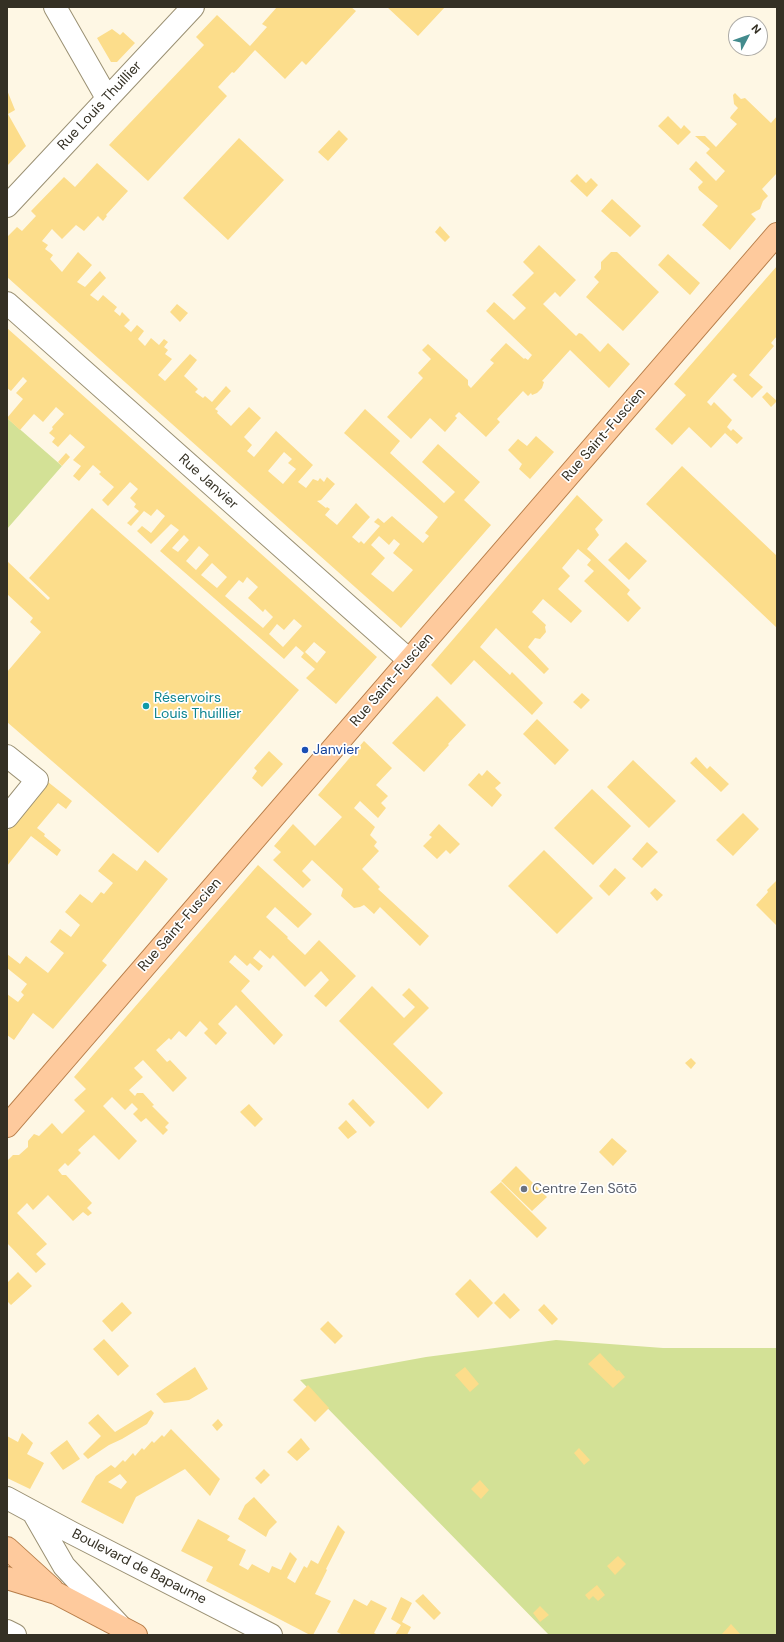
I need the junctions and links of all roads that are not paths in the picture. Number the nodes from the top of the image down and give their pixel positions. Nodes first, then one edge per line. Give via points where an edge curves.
1 (55, 7) edge
2 (193, 7) edge
3 (107, 98) junction
4 (7, 206) edge
5 (777, 234) edge
6 (7, 303) edge
7 (409, 660) junction
8 (7, 756) edge
9 (7, 817) edge
10 (7, 1126) edge
11 (7, 1498) edge
12 (33, 1512) junction
13 (10, 1552) edge
14 (7, 1578) edge
15 (56, 1593) junction
16 (7, 1631) edge
17 (128, 1631) edge
18 (15, 1635) edge
19 (271, 1635) edge

1 - 3 street
2 - 3 street, Rue Louis Thuillier
3 - 4 street, Rue Louis Thuillier
5 - 7 main road, Rue Saint-Fuscien
6 - 7 street, Rue Janvier
7 - 10 main road, Rue Saint-Fuscien
8 - 9 street via 37,780
11 - 12 street, Boulevard de Bapaume
12 - 17 street via 64,1566
12 - 19 street, Boulevard de Bapaume
13 - 15 main road
14 - 15 main road
15 - 17 main road
16 - 18 street

